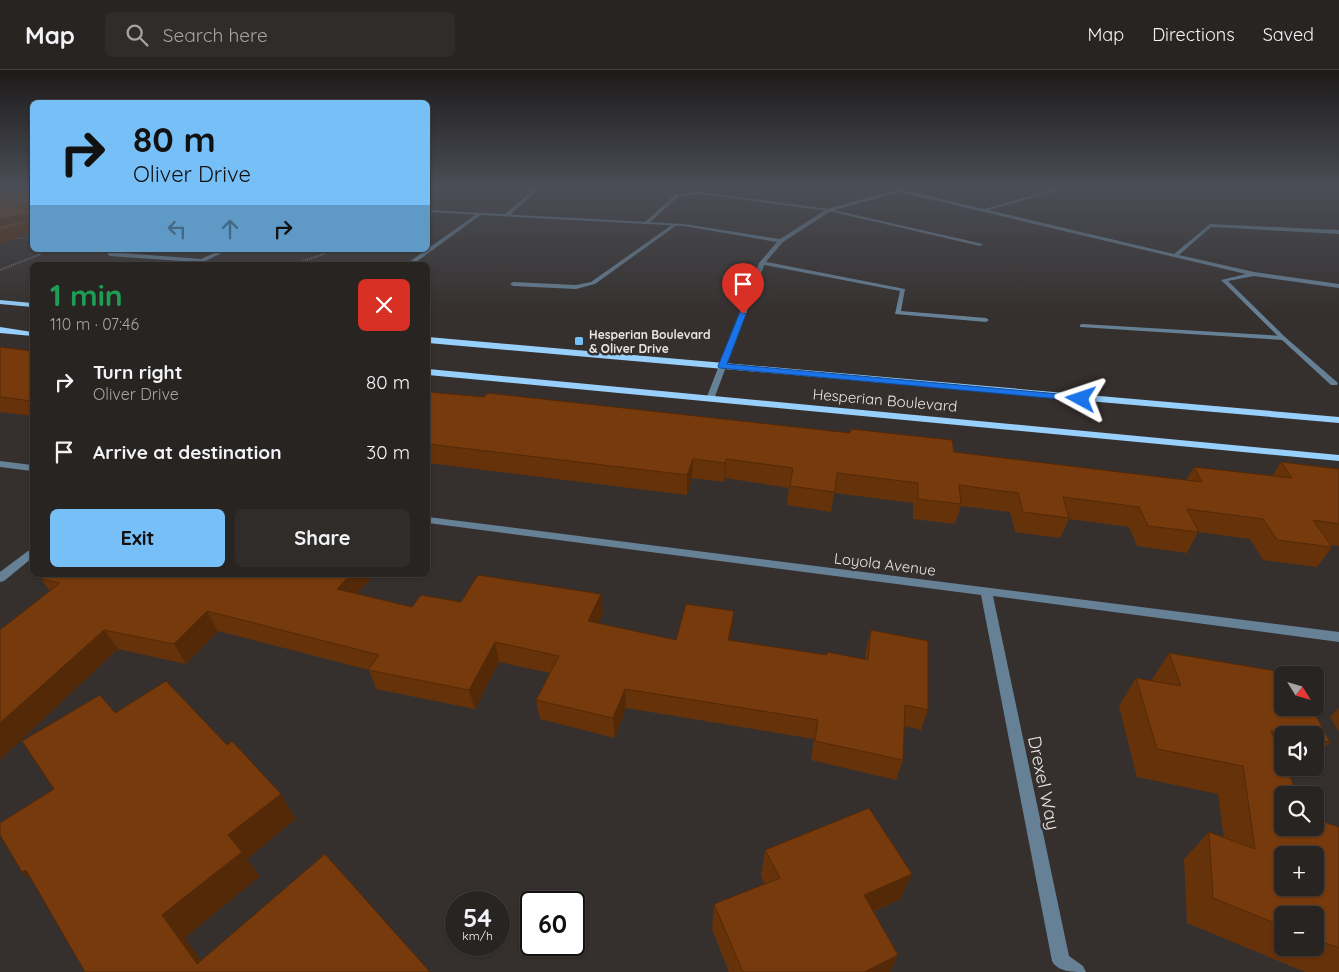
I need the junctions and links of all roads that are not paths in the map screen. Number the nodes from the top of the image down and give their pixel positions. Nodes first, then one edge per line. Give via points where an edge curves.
1 (459, 229) edge
2 (667, 229) edge
3 (706, 229) edge
4 (799, 229) edge
5 (914, 229) edge
6 (1065, 229) edge
7 (1205, 229) edge
8 (1285, 229) edge
9 (1339, 232) edge
10 (781, 241) junction
11 (980, 244) dead end
12 (430, 249) edge
13 (221, 252) edge
14 (426, 252) edge
15 (110, 254) dead end
16 (1176, 255) junction
17 (202, 261) joint
18 (412, 262) edge
19 (762, 263) junction
20 (1254, 274) junction
21 (513, 284) dead end
22 (1339, 286) edge
23 (0, 302) edge
24 (30, 304) edge
25 (986, 320) dead end
26 (1082, 326) dead end
27 (0, 330) edge
28 (30, 334) edge
29 (1283, 338) junction
30 (430, 340) edge
31 (722, 366) junction
32 (430, 372) edge
33 (1334, 383) dead end
34 (710, 399) junction
35 (1339, 420) edge
36 (1339, 458) edge
37 (0, 464) edge
38 (30, 468) edge
39 (430, 520) edge
40 (30, 555) edge
41 (0, 578) edge
42 (986, 592) junction
43 (1339, 637) edge
44 (1077, 972) edge

1 - 12 street
2 - 21 street via 593,283 576,288
3 - 10 street
4 - 10 street
5 - 11 street
6 - 16 street
7 - 16 street
8 - 9 street
10 - 19 street
13 - 17 street
14 - 18 street
15 - 17 street
16 - 20 street
19 - 25 street via 903,290 897,313
19 - 31 street
20 - 22 street
20 - 29 street via 1224,280
23 - 24 main road
26 - 29 street
27 - 28 main road
29 - 33 street
30 - 31 main road, Hesperian Boulevard
31 - 34 street
31 - 35 main road, Hesperian Boulevard
32 - 34 main road, Hesperian Boulevard
34 - 36 main road, Hesperian Boulevard
37 - 38 street
39 - 42 street, Loyola Avenue
40 - 41 street
42 - 43 street, Loyola Avenue
42 - 44 street, Drexel Way via 1061,961

